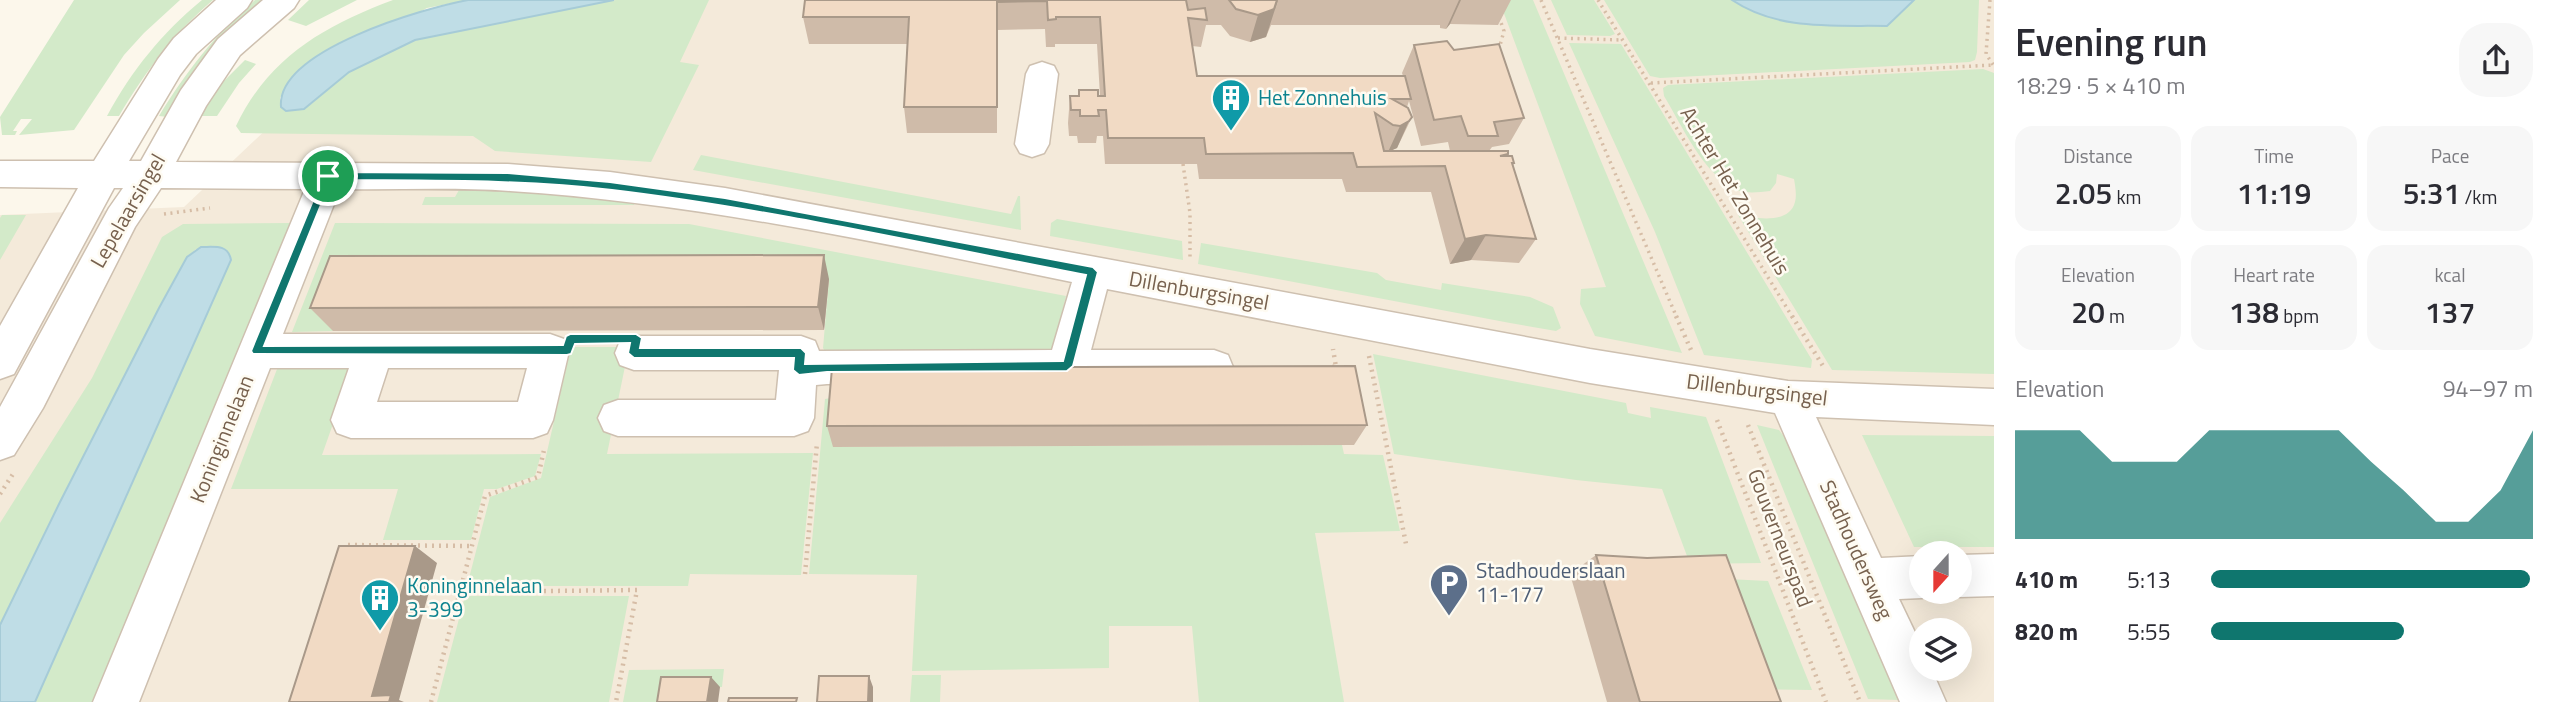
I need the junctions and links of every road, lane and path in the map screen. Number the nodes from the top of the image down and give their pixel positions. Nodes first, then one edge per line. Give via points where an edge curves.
1 (236, 0) edge
2 (283, 0) edge
3 (1541, 0) edge
4 (1598, 0) edge
5 (1990, 0) edge
6 (1496, 10) dead end
7 (1558, 38) junction
8 (1623, 40) junction
9 (1497, 55) edge
10 (1993, 66) edge
11 (1042, 74) dead end
12 (1650, 83) junction
13 (1032, 144) dead end
14 (1184, 164) edge
15 (0, 174) edge
16 (104, 174) junction
17 (151, 175) junction
18 (328, 176) junction
19 (1093, 272) junction
20 (1185, 290) junction
21 (1362, 321) junction
22 (257, 351) junction
23 (374, 351) junction
24 (551, 351) junction
25 (634, 353) joint
26 (0, 362) edge
27 (1067, 366) junction
28 (1246, 367) edge
29 (799, 370) junction
30 (1719, 387) junction
31 (1788, 398) junction
32 (1844, 400) junction
33 (1994, 407) edge
34 (618, 418) dead end
35 (794, 418) junction
36 (0, 442) edge
37 (546, 443) dead end
38 (1406, 544) dead end
39 (348, 545) edge
40 (472, 546) junction
41 (805, 574) dead end
42 (1994, 575) edge
43 (1972, 576) edge
44 (1909, 578) edge
45 (1870, 579) junction
46 (460, 592) junction
47 (116, 702) edge
48 (431, 702) edge
49 (616, 702) edge
50 (1826, 702) edge
51 (1860, 702) edge
52 (1923, 702) edge

1 - 16 street, Lepelaarsingel via 185,46 169,67
2 - 17 street, Lepelaarsingel via 229,47 193,99
3 - 7 path
4 - 8 path, Achter Het Zonnehuis
5 - 10 path via 1986,54
6 - 9 path via 1504,31
7 - 8 path
7 - 30 path
8 - 12 path, Achter Het Zonnehuis
10 - 12 path
11 - 13 street
12 - 32 path, Achter Het Zonnehuis
14 - 20 path via 1190,213
15 - 16 street, Dillenburgsingel
16 - 17 street, Dillenburgsingel
16 - 26 street, Lepelaarsingel
17 - 18 street, Dillenburgsingel
17 - 36 street, Lepelaarsingel via 122,218
18 - 19 street, Dillenburgsingel via 508,177 610,186 725,202
18 - 22 street, Koninginnelaan
19 - 20 street, Dillenburgsingel
19 - 27 street
20 - 21 street, Dillenburgsingel
21 - 30 street, Dillenburgsingel
21 - 38 path
22 - 23 street
22 - 47 street, Koninginnelaan
23 - 24 street
23 - 24 street via 351,420 533,420
24 - 25 path via 567,350 570,339 636,338
25 - 29 street via 801,353
27 - 28 street
27 - 29 street
29 - 35 street
30 - 31 street, Dillenburgsingel
30 - 50 path, Gouverneurspad
30 - 51 path
31 - 32 street, Dillenburgsingel
31 - 45 street, Stadhoudersweg
32 - 33 street, Dillenburgsingel
34 - 35 street
35 - 41 path via 819,419
37 - 40 path via 538,477 485,496
39 - 40 path
40 - 46 path
42 - 43 street
44 - 45 street
45 - 52 street, Stadhoudersweg
46 - 48 path
46 - 49 path via 637,590

